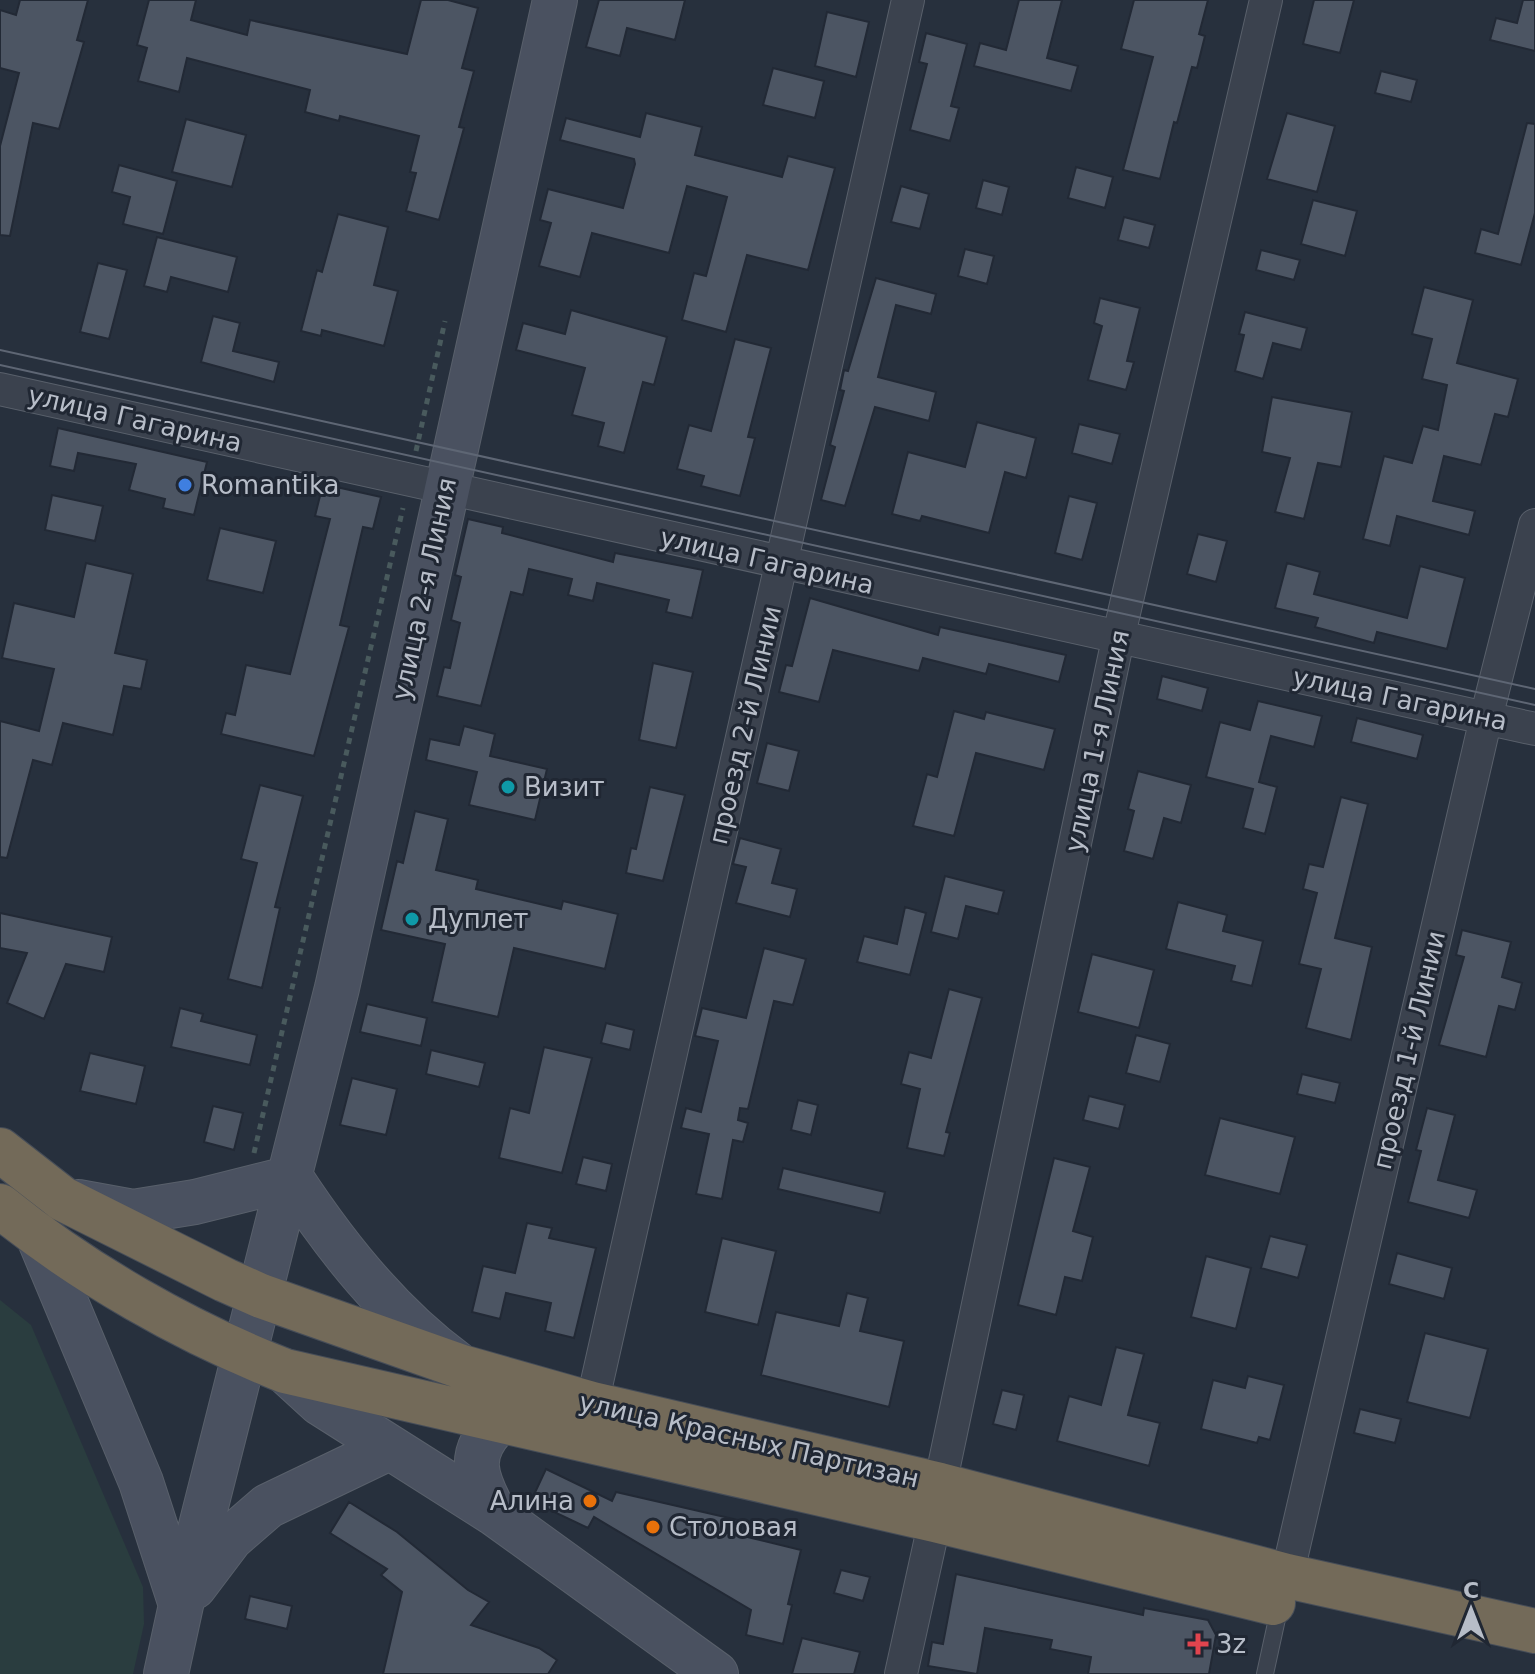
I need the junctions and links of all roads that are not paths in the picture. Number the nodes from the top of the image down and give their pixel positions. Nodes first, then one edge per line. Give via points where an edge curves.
1 (555, 0) edge
2 (908, 0) edge
3 (1266, 0) edge
4 (0, 389) edge
5 (427, 485) junction
6 (1535, 525) edge
7 (781, 564) junction
8 (1118, 639) junction
9 (1486, 718) junction
10 (1535, 729) edge
11 (0, 1150) edge
12 (271, 1171) junction
13 (63, 1199) junction
14 (0, 1206) edge
15 (39, 1238) junction
16 (261, 1296) junction
17 (266, 1363) junction
18 (462, 1367) junction
19 (592, 1404) junction
20 (500, 1421) junction
21 (389, 1448) junction
22 (938, 1502) junction
23 (495, 1514) junction
24 (1284, 1590) junction
25 (181, 1605) junction
26 (1535, 1631) edge
27 (1535, 1661) edge
28 (166, 1674) edge
29 (716, 1674) edge
30 (901, 1674) edge
31 (1265, 1674) edge

1 - 5 street, улица 2-я Линия
2 - 7 street, проезд 2-й Линии
3 - 8 street, улица 1-я Линия
4 - 5 street, улица Гагарина
5 - 7 street, улица Гагарина
5 - 12 street, улица 2-я Линия via 337,988
6 - 9 street, проезд 1-й Линии
7 - 8 street, улица Гагарина
7 - 19 street, проезд 2-й Линии
8 - 9 street, улица Гагарина
8 - 22 street, улица 1-я Линия
9 - 10 street, улица Гагарина
9 - 24 street, проезд 1-й Линии
11 - 13 highway, улица Красных Партизан
12 - 13 street via 195,1202 133,1212
12 - 16 street, улица 2-я Линия
12 - 18 street via 417,1334
13 - 16 highway, улица Красных Партизан
14 - 15 highway, улица Красных Партизан
15 - 17 highway, улица Красных Партизан via 143,1302
15 - 25 street via 141,1482
16 - 17 street, улица 2-я Линия
16 - 18 highway, улица Красных Партизан
17 - 20 highway, улица Красных Партизан
17 - 21 street
17 - 25 street, улица 2-я Линия
18 - 19 highway, улица Красных Партизан
19 - 22 highway, улица Красных Партизан
20 - 22 highway, улица Красных Партизан
20 - 23 street via 487,1433 475,1461 478,1483
21 - 23 street
21 - 25 street via 268,1506 231,1538
22 - 24 highway, улица Красных Партизан
22 - 30 street, улица 1-я Линия
23 - 29 street
24 - 26 highway, улица Красных Партизан
24 - 27 highway, улица Красных Партизан
24 - 31 lane
25 - 28 street, улица 2-я Линия

